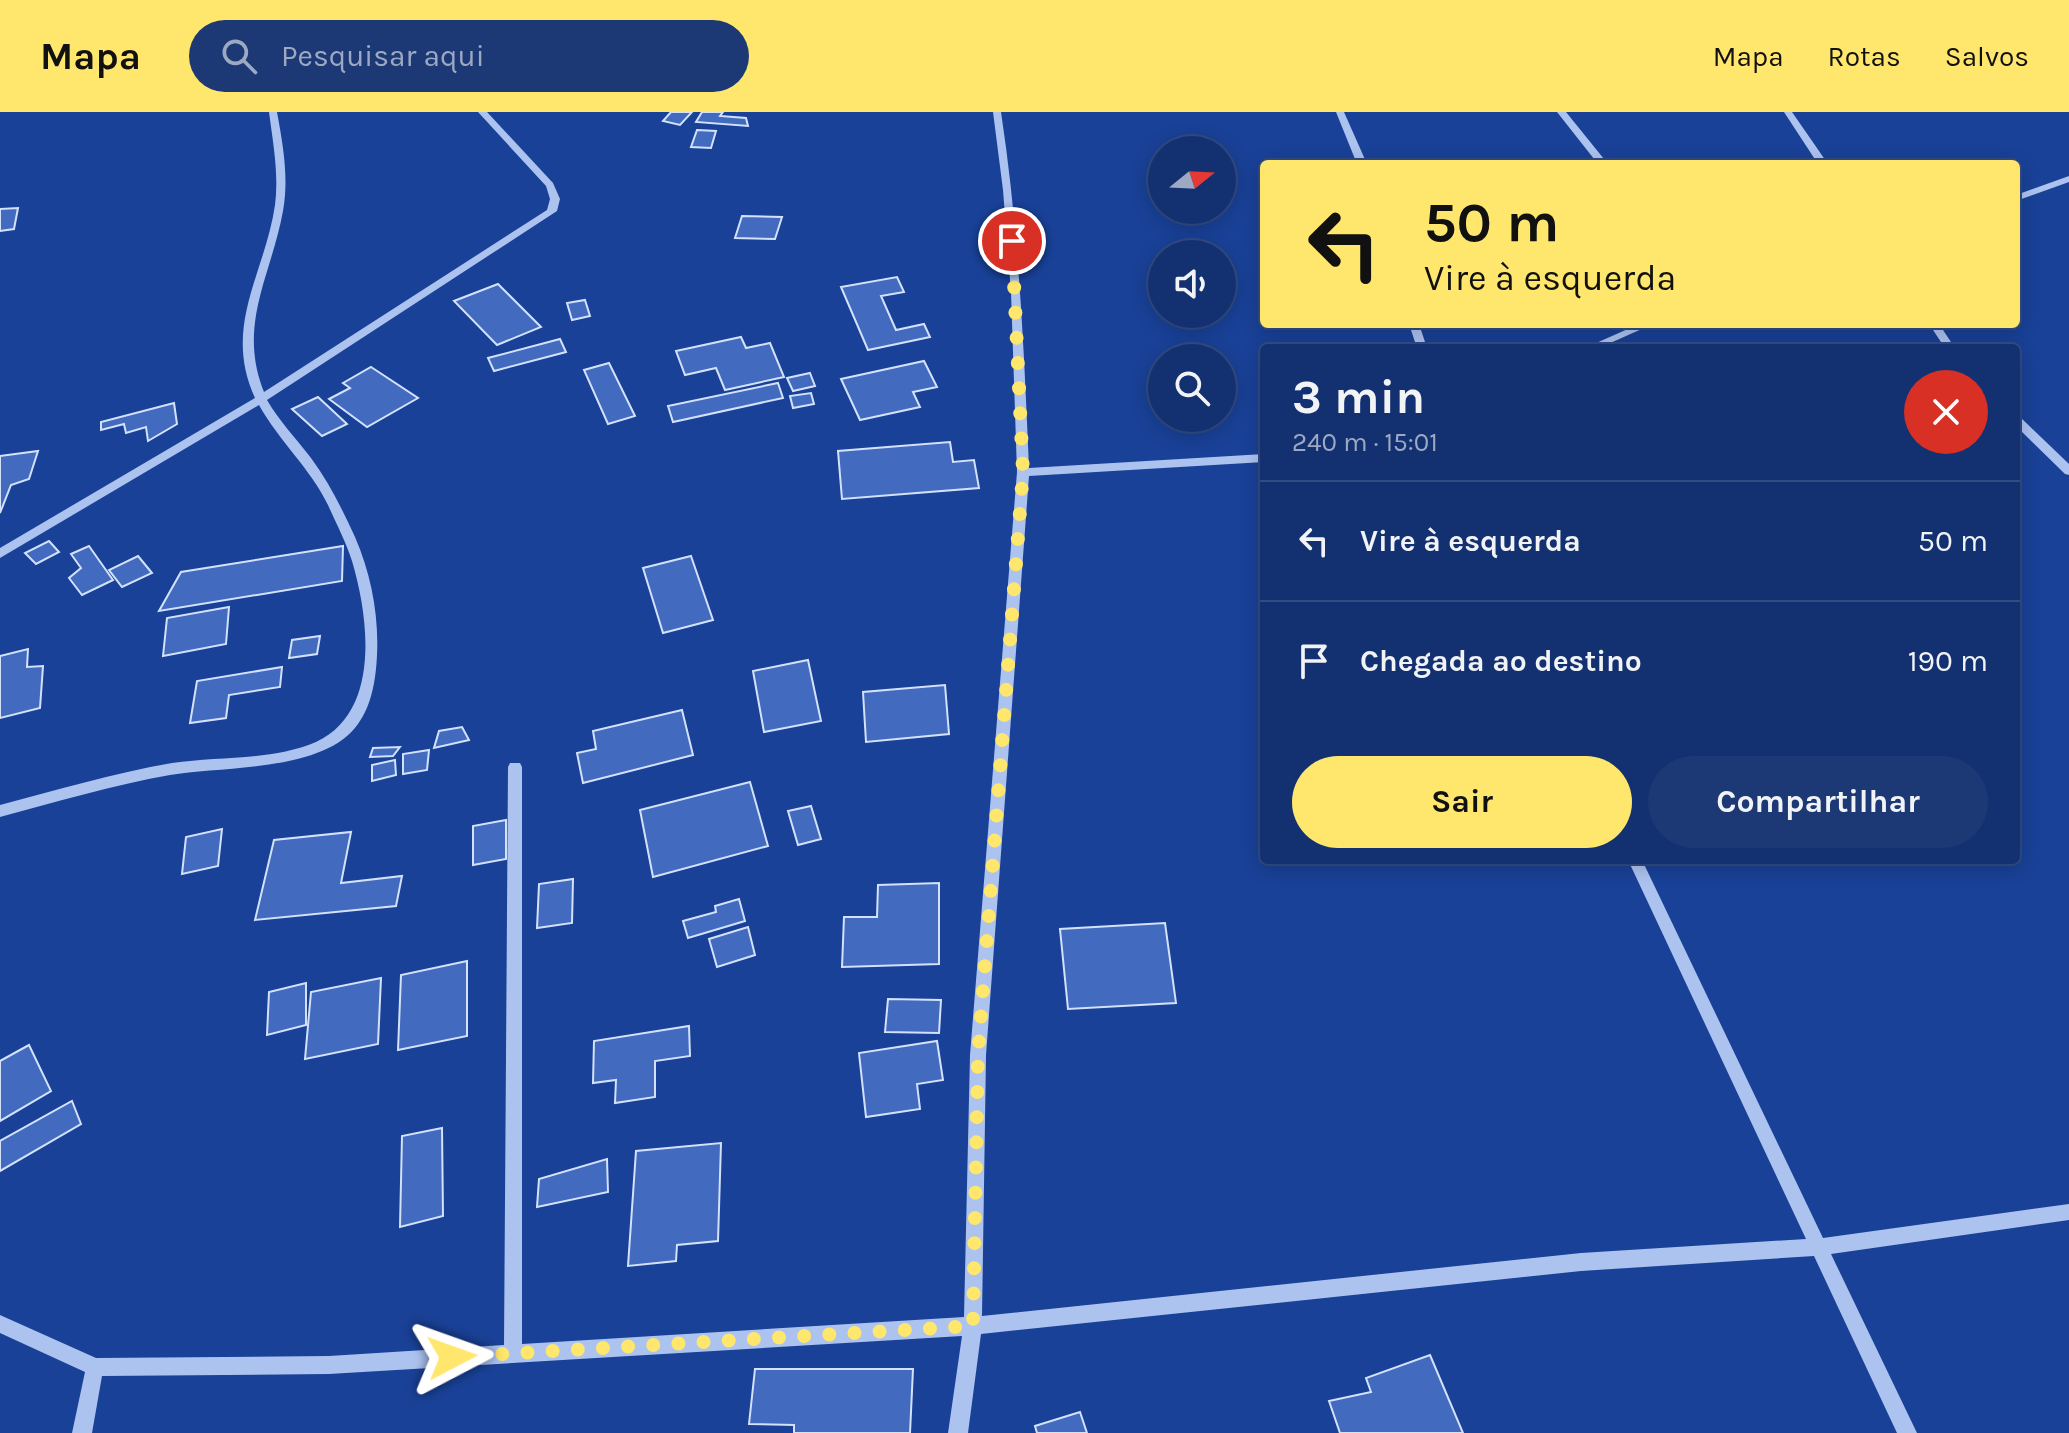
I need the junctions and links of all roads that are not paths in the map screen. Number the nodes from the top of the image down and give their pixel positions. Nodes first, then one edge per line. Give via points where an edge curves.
1 (273, 112) edge
2 (482, 112) edge
3 (997, 112) edge
4 (1340, 112) edge
5 (1561, 112) edge
6 (1788, 112) edge
7 (1360, 160) edge
8 (1600, 160) edge
9 (1820, 160) edge
10 (2069, 179) edge
11 (2052, 186) junction
12 (2069, 195) edge
13 (2020, 197) edge
14 (1638, 328) edge
15 (1600, 344) edge
16 (258, 401) junction
17 (2020, 424) edge
18 (1260, 458) edge
19 (2069, 471) edge
20 (1023, 472) junction
21 (0, 554) edge
22 (515, 767) dead end
23 (0, 811) edge
24 (1637, 864) edge
25 (2069, 1212) edge
26 (1819, 1247) junction
27 (0, 1324) edge
28 (973, 1326) junction
29 (513, 1352) junction
30 (95, 1367) junction
31 (82, 1433) edge
32 (958, 1433) edge
33 (1907, 1433) edge

1 - 16 street via 281,170 279,212 246,322
2 - 16 street via 550,185 552,211
3 - 20 street via 1014,263
4 - 7 street
5 - 8 street
6 - 9 street
10 - 11 street
11 - 12 street
11 - 13 street
14 - 15 street
16 - 21 street
16 - 23 street via 317,474 356,552 370,619 369,678 361,709 339,737 296,753 174,769
17 - 19 street
18 - 20 street
20 - 28 street via 978,1055
22 - 29 street
24 - 26 street
25 - 26 street
26 - 28 street via 1581,1262
26 - 33 street
27 - 30 street
28 - 29 street
28 - 32 street
29 - 30 street via 329,1365
30 - 31 street

